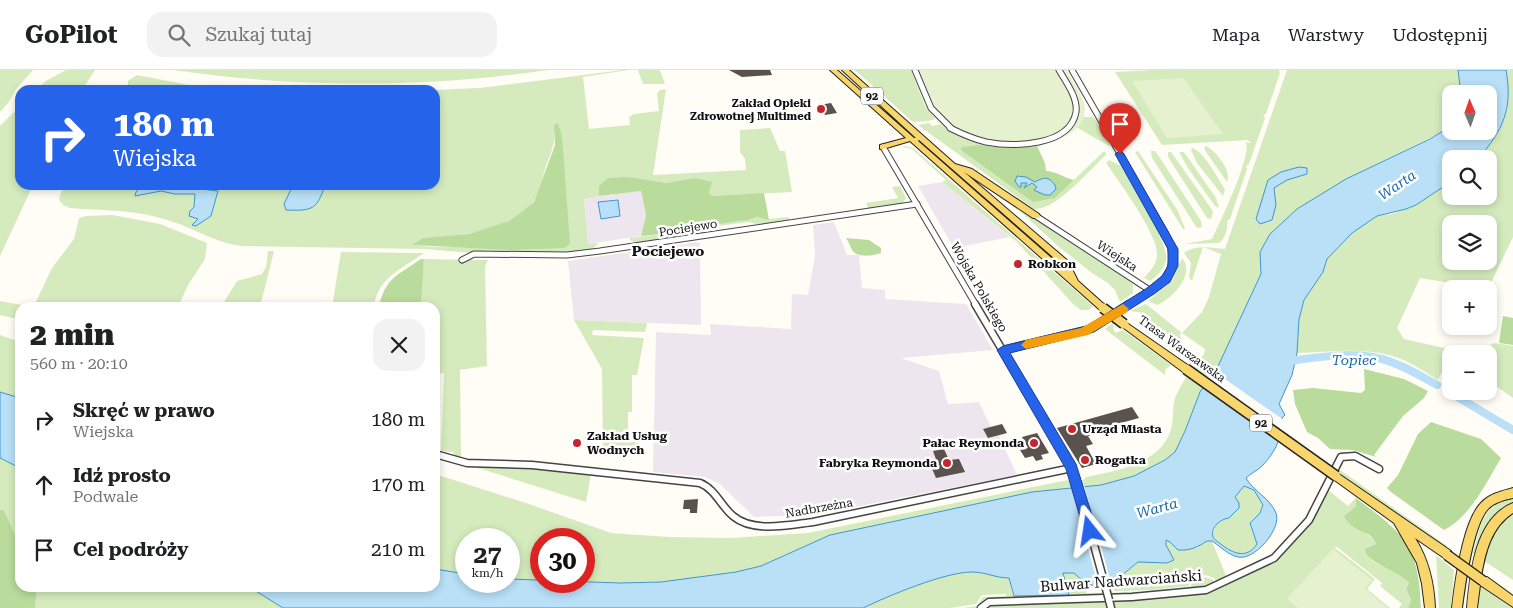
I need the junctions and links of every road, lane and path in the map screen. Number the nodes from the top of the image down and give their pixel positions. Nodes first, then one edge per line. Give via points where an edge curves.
1 (833, 70) edge
2 (845, 70) edge
3 (915, 70) edge
4 (1059, 70) edge
5 (1072, 70) edge
6 (910, 139) junction
7 (925, 142) junction
8 (883, 146) joint
9 (950, 163) junction
10 (917, 204) junction
11 (1036, 216) joint
12 (462, 260) dead end
13 (1077, 285) junction
14 (1151, 291) junction
15 (1003, 350) junction
16 (440, 455) edge
17 (1072, 468) junction
18 (1379, 469) dead end
19 (1513, 493) edge
20 (1513, 508) edge
21 (1393, 516) junction
22 (1513, 602) edge
23 (1110, 604) edge
24 (982, 608) edge
25 (1430, 608) edge
26 (1458, 608) edge
27 (1472, 608) edge

1 - 6 main road, Trasa Warszawska / 92
2 - 7 main road, 92
3 - 4 street via 931,108 951,128 977,139 1007,144 1038,142 1062,133 1071,125 1076,113 1075,100
5 - 14 street via 1173,249 1170,272
6 - 7 main road
6 - 8 main road
6 - 13 main road, Trasa Warszawska / 92
7 - 9 main road, 92
8 - 10 street, Wojska Polskiego
9 - 11 main road via 969,171
9 - 13 main road, 92 via 1065,264
10 - 12 street, Pociejewo via 600,251 567,255 474,254
10 - 15 street, Wojska Polskiego
11 - 14 street, Wiejska
13 - 21 main road, Trasa Warszawska / 92, bridge via 1124,324
14 - 15 street via 1090,329
15 - 17 street, Wojska Polskiego
16 - 17 street, Nadbrzeżna via 467,463 525,465 700,483 707,486 737,519 753,525 813,522
17 - 23 street, Wojska Polskiego, bridge
18 - 24 street, Bulwar Nadwarciański via 1355,456 1341,457 1309,520 1274,558 1206,590 1132,597 989,602
19 - 26 main road via 1494,499 1480,513 1460,582
20 - 27 main road via 1499,516 1489,530 1473,590
21 - 22 main road, Trasa Warszawska / 92, bridge
21 - 25 main road via 1423,564 1429,582

